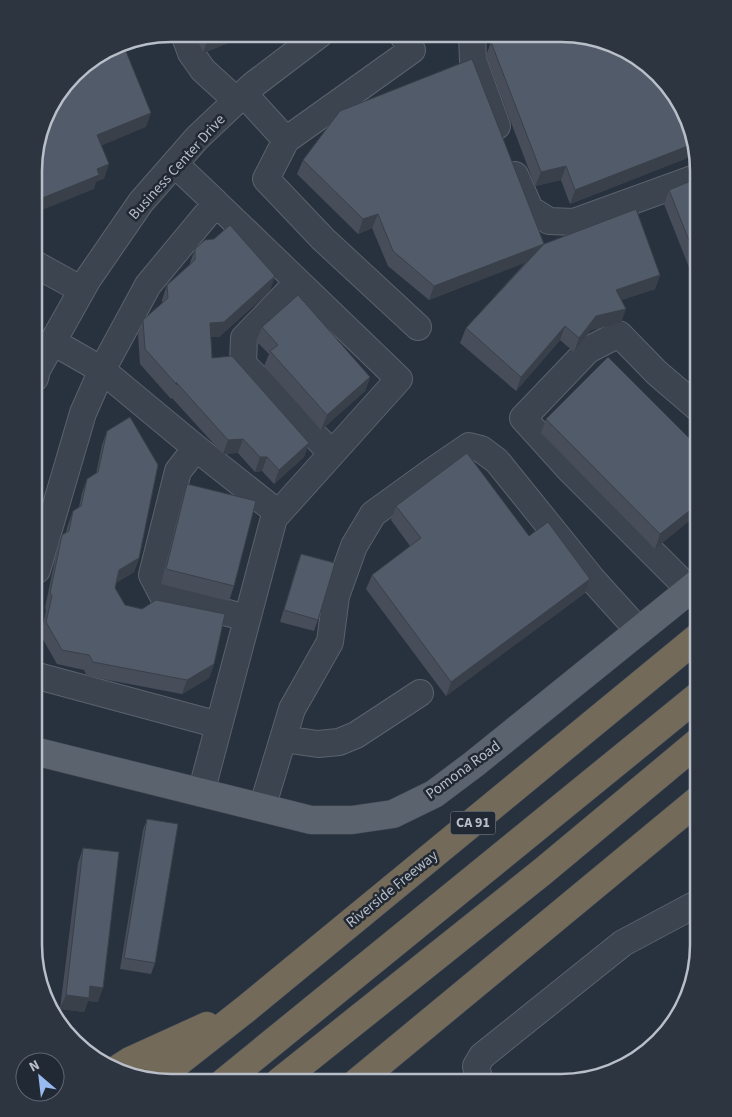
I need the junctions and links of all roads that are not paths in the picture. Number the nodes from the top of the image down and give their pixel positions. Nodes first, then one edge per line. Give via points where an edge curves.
1 (187, 42) edge
2 (309, 42) edge
3 (407, 42) edge
4 (472, 42) edge
5 (240, 97) junction
6 (286, 140) junction
7 (175, 164) junction
8 (690, 180) edge
9 (216, 203) junction
10 (42, 268) edge
11 (298, 282) junction
12 (82, 290) junction
13 (418, 327) dead end
14 (53, 342) junction
15 (42, 361) edge
16 (102, 370) junction
17 (690, 401) edge
18 (196, 448) junction
19 (332, 453) junction
20 (278, 513) junction
21 (42, 550) edge
22 (689, 582) edge
23 (689, 590) edge
24 (247, 618) junction
25 (639, 631) junction
26 (689, 644) edge
27 (42, 677) edge
28 (420, 694) dead end
29 (689, 703) edge
30 (219, 725) junction
31 (283, 739) junction
32 (689, 749) edge
33 (42, 753) edge
34 (201, 793) junction
35 (689, 807) edge
36 (262, 808) junction
37 (689, 908) edge
38 (247, 1008) junction
39 (429, 1024) junction
40 (123, 1065) edge
41 (164, 1074) edge
42 (234, 1074) edge
43 (289, 1074) edge
44 (367, 1074) edge
45 (387, 1074) edge
46 (478, 1074) edge

1 - 5 street via 203,70
2 - 5 street, Business Center Drive
3 - 6 street via 412,50
4 - 8 street via 473,60 530,209 549,221 574,222
5 - 6 street
5 - 7 street, Business Center Drive
6 - 13 street via 266,179 324,239
7 - 9 street
7 - 12 street, Business Center Drive via 141,202
9 - 11 street
9 - 16 street via 148,284
10 - 12 street
11 - 19 street via 244,338 243,364
11 - 19 street via 399,379
12 - 14 street, Business Center Drive
14 - 15 street, Business Center Drive
14 - 16 street
16 - 18 street
16 - 21 street via 83,413
17 - 22 street via 619,334 588,350 523,418 569,469
18 - 20 street
18 - 24 street via 178,471 152,575 163,596
19 - 20 street
20 - 24 street
23 - 25 main road, Pomona Road
24 - 30 street
25 - 31 street via 496,461 481,449 469,446 381,508 368,522 354,546 336,596 330,642 292,709
25 - 36 main road, Pomona Road via 434,794 392,814 352,820 311,820
26 - 38 highway, Riverside Freeway / CA 91
27 - 30 street
28 - 31 street via 356,735 339,742 318,744
29 - 42 highway
30 - 34 street
31 - 36 street
32 - 43 highway via 542,872
33 - 34 main road, Pomona Road
34 - 36 main road, Pomona Road
35 - 39 highway
37 - 46 street via 623,943 482,1056 476,1066
38 - 40 highway
38 - 41 highway, Riverside Freeway / CA 91
39 - 44 highway
39 - 45 highway

